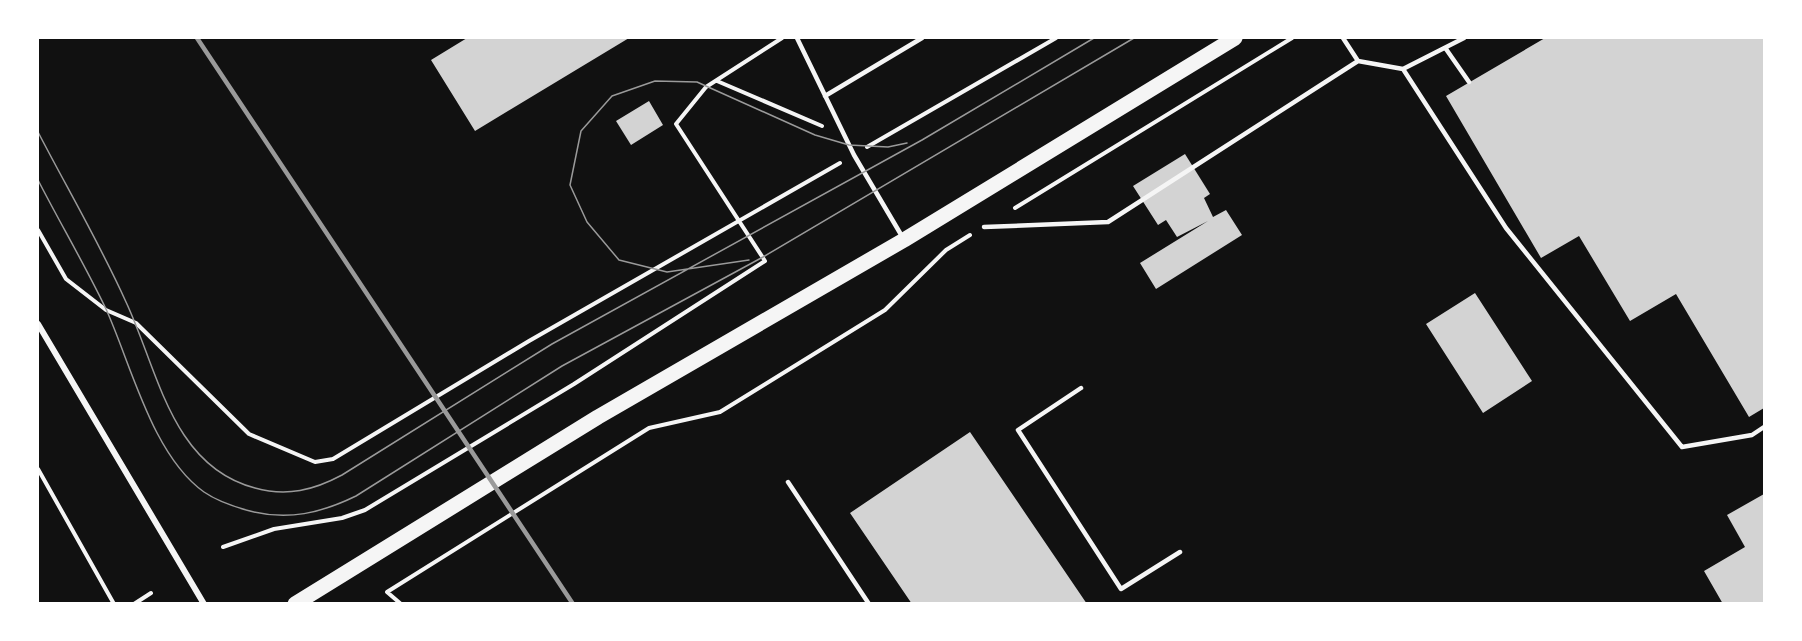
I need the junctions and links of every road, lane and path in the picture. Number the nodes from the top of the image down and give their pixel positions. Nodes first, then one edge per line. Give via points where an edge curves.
1 (782, 38) edge
2 (796, 38) edge
3 (922, 38) edge
4 (1056, 38) edge
5 (1234, 38) edge
6 (1292, 38) edge
7 (1343, 38) edge
8 (1464, 38) edge
9 (1446, 49) junction
10 (1358, 61) junction
11 (1403, 69) junction
12 (716, 80) junction
13 (1469, 82) dead end
14 (825, 96) junction
15 (843, 132) junction
16 (854, 155) junction
17 (739, 222) junction
18 (984, 227) junction
19 (38, 230) edge
20 (904, 240) junction
21 (38, 324) edge
22 (1081, 388) dead end
23 (1764, 427) edge
24 (38, 468) edge
25 (788, 482) dead end
26 (223, 547) dead end
27 (1180, 552) dead end
28 (151, 592) dead end
29 (114, 603) edge
30 (134, 603) edge
31 (204, 603) edge
32 (295, 603) edge
33 (401, 603) edge
34 (869, 603) edge

1 - 12 path
2 - 14 lane
3 - 14 lane
4 - 16 path
5 - 20 main road
6 - 18 path
7 - 10 lane
8 - 9 lane
9 - 11 lane
9 - 13 lane
10 - 11 lane
10 - 18 lane via 1108,222
11 - 23 lane via 1506,228 1682,447 1752,435
12 - 15 path via 814,124
12 - 17 path via 676,124
14 - 15 lane
15 - 16 lane
16 - 17 path
16 - 20 lane
17 - 19 path via 529,341 333,459 315,462 249,434 136,323 106,310 66,279
17 - 26 path via 765,261 574,384 365,510 342,518 274,529
18 - 33 path via 946,250 885,310 720,411 649,428 387,592
20 - 32 main road via 598,417
21 - 31 street
22 - 27 lane via 1017,430 1120,589
24 - 29 path
25 - 34 lane
28 - 30 path

